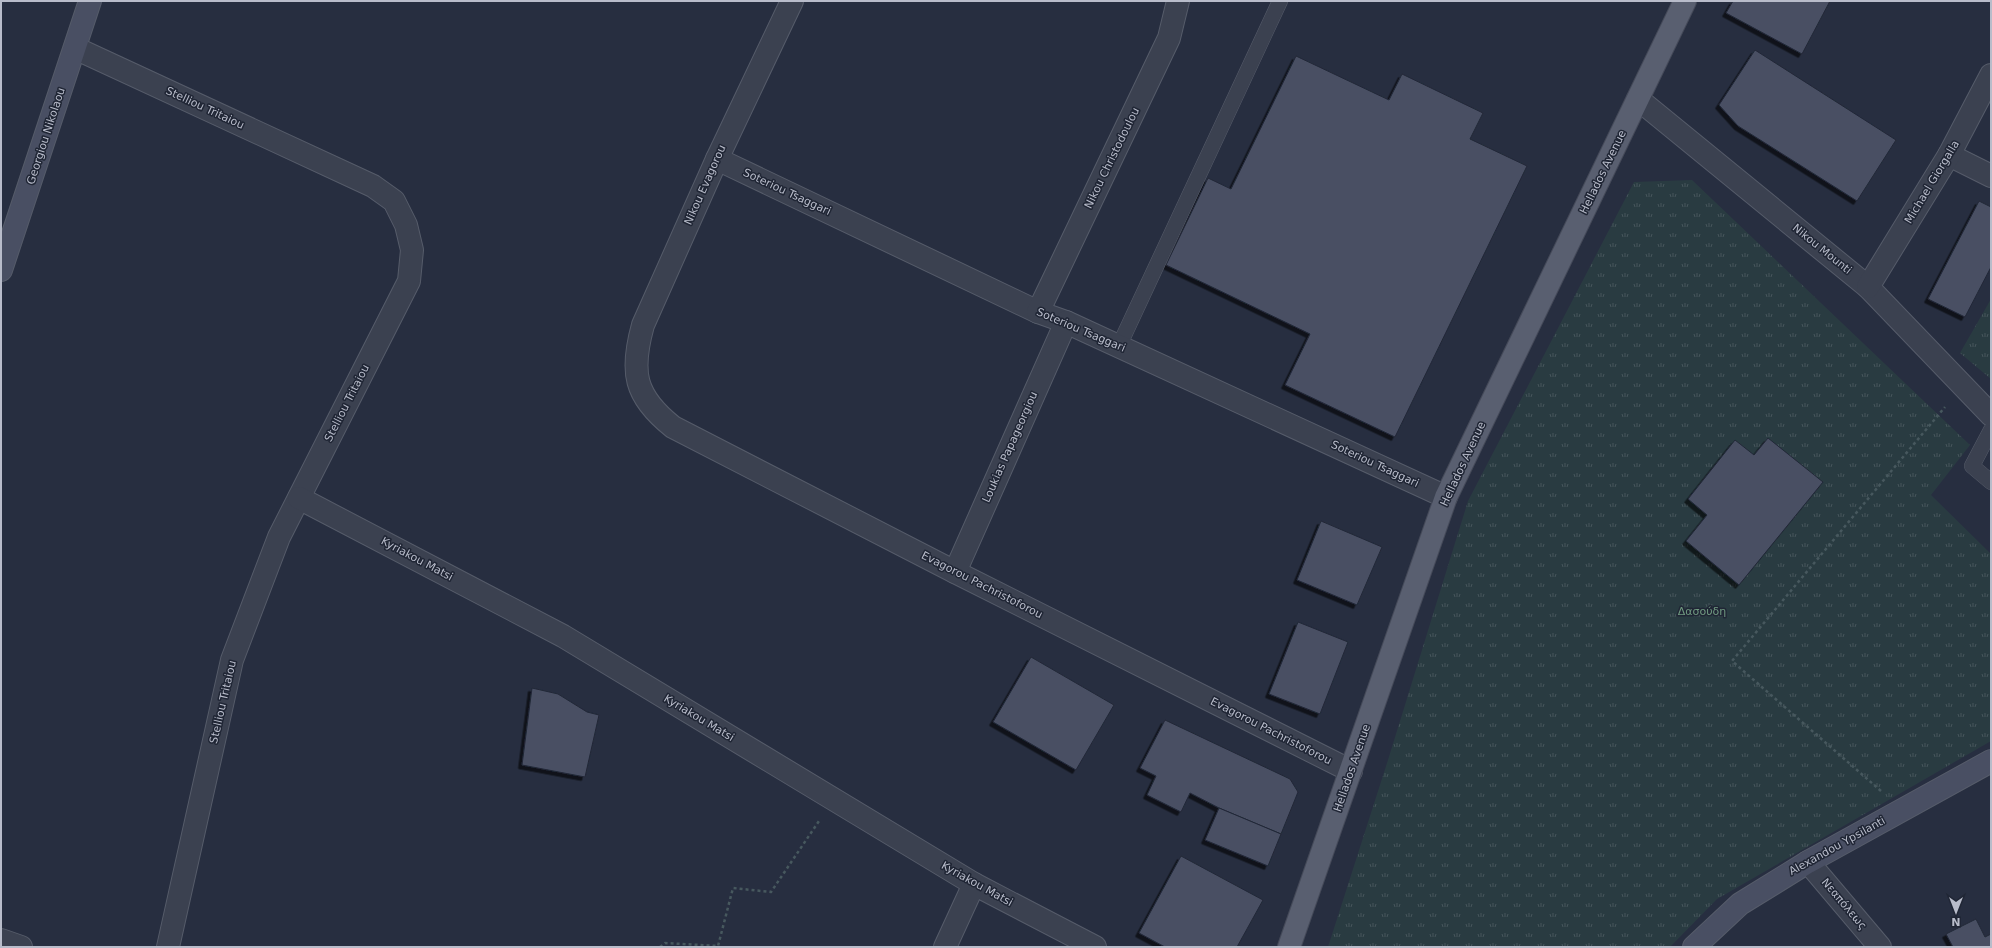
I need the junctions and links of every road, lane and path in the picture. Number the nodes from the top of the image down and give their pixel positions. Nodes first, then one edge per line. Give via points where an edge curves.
1 (90, 1) edge
2 (792, 1) edge
3 (1178, 1) edge
4 (1280, 1) edge
5 (1685, 1) edge
6 (75, 48) junction
7 (1991, 75) edge
8 (1638, 99) junction
9 (1949, 155) junction
10 (717, 159) junction
11 (1991, 176) edge
12 (1, 270) edge
13 (1868, 287) junction
14 (1038, 312) junction
15 (1066, 322) junction
16 (1119, 346) junction
17 (636, 374) joint
18 (1962, 386) junction
19 (1991, 415) edge
20 (1991, 430) edge
21 (1991, 482) edge
22 (1446, 497) junction
23 (299, 498) junction
24 (955, 572) junction
25 (1991, 761) edge
26 (1351, 771) junction
27 (834, 799) junction
28 (1902, 810) junction
29 (1808, 862) junction
30 (974, 884) junction
31 (1, 940) edge
32 (21, 947) edge
33 (168, 947) edge
34 (660, 947) edge
35 (945, 947) edge
36 (1095, 947) edge
37 (1289, 947) edge
38 (1694, 947) edge
39 (1880, 947) edge

1 - 6 main road, Georgiou Nikolaou
2 - 10 street, Nikou Evagorou
3 - 14 street, Nikou Christodoulou via 1169,38
4 - 16 lane
5 - 8 main road, Hellados Avenue
6 - 12 main road, Georgiou Nikolaou
6 - 23 street, Stelliou Tritaiou via 373,186 394,201 406,225 412,250 409,281
7 - 9 street, Michael Giorgalla
8 - 13 street, Nikou Mounti
8 - 22 main road, Hellados Avenue
9 - 11 street
9 - 13 street, Michael Giorgalla
10 - 14 street, Soteriou Tsaggari
10 - 17 street, Nikou Evagorou via 643,325 636,349
13 - 18 street, Nikou Mounti
14 - 15 street, Soteriou Tsaggari
15 - 16 street, Soteriou Tsaggari
15 - 24 street, Loukias Papageorgiou
16 - 22 street, Soteriou Tsaggari
17 - 24 street, Evagorou Pachristoforou via 643,396 656,414 673,427
18 - 19 street, Nikou Mounti
18 - 28 path via 1732,661
20 - 21 lane via 1972,466
22 - 26 main road, Hellados Avenue
23 - 27 street, Kyriakou Matsi via 563,636
23 - 33 street, Stelliou Tritaiou via 279,537 232,660
24 - 26 street, Evagorou Pachristoforou
25 - 28 main road, Alexandou Ypsilanti
26 - 37 main road, Hellados Avenue
27 - 30 street, Kyriakou Matsi
27 - 34 path via 771,892 733,888 718,946 665,943
28 - 29 main road, Alexandou Ypsilanti
29 - 38 main road, Alexandou Ypsilanti via 1740,904
29 - 39 street, Νεαπόλεως
30 - 35 street
30 - 36 street, Kyriakou Matsi
31 - 32 street

